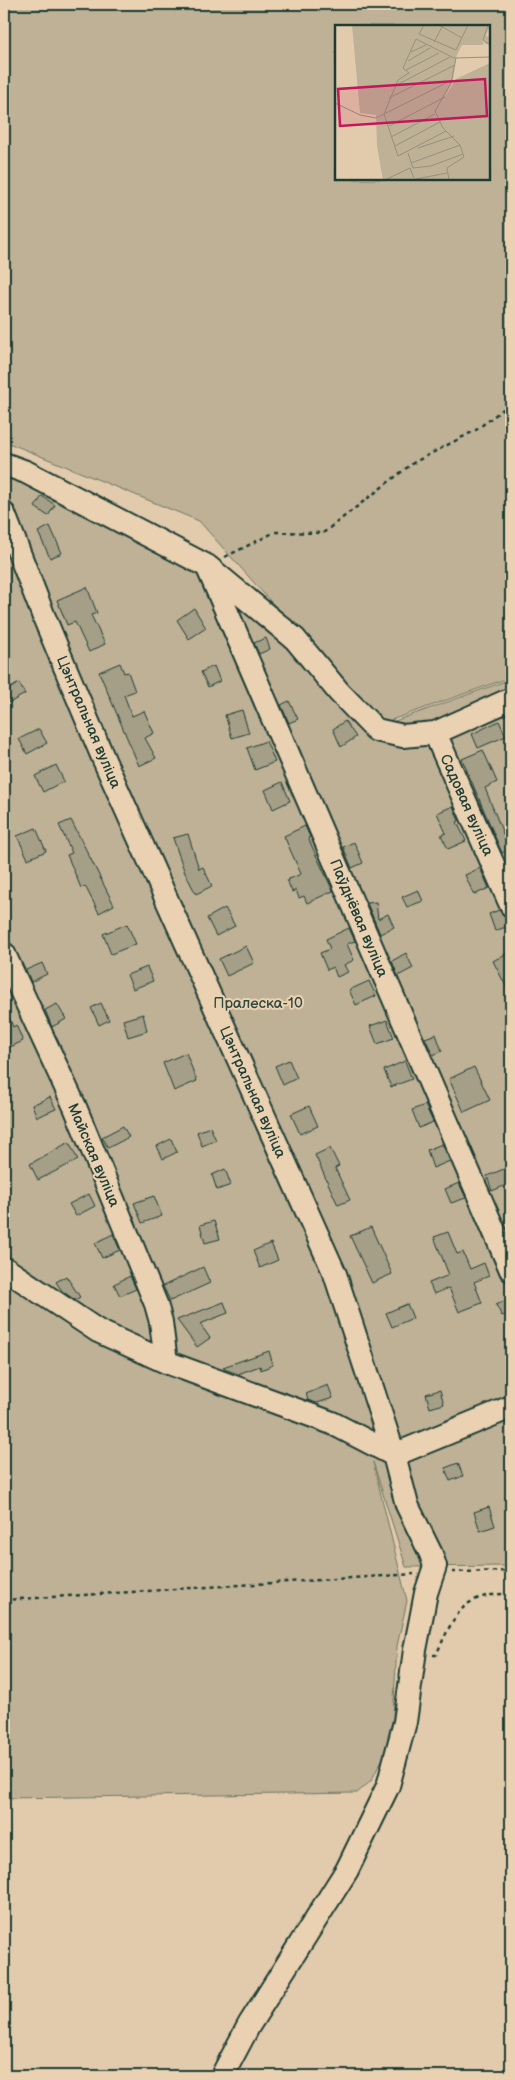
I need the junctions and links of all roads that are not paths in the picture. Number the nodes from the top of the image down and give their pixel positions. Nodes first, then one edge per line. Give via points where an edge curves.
1 (4, 464) edge
2 (4, 514) edge
3 (207, 566) junction
4 (511, 699) edge
5 (435, 733) junction
6 (511, 904) edge
7 (4, 954) edge
8 (4, 1268) edge
9 (511, 1270) edge
10 (166, 1362) junction
11 (511, 1407) edge
12 (394, 1455) junction
13 (222, 2076) edge

1 - 3 street via 26,472
2 - 12 street, Цэнтральная вуліца via 104,760 335,1274
3 - 5 street via 295,638 339,692 376,730 403,736
3 - 9 street, Паўднёвая вуліца
4 - 5 street
5 - 6 street, Садовая вуліца
7 - 10 street, Майская вуліца via 75,1107 156,1304
8 - 10 street via 98,1331
10 - 12 street via 332,1423
11 - 12 street
12 - 13 street, Цэнтральная вуліца via 407,1505 431,1554 434,1570 426,1592 405,1722 388,1786 347,1870 249,2025

